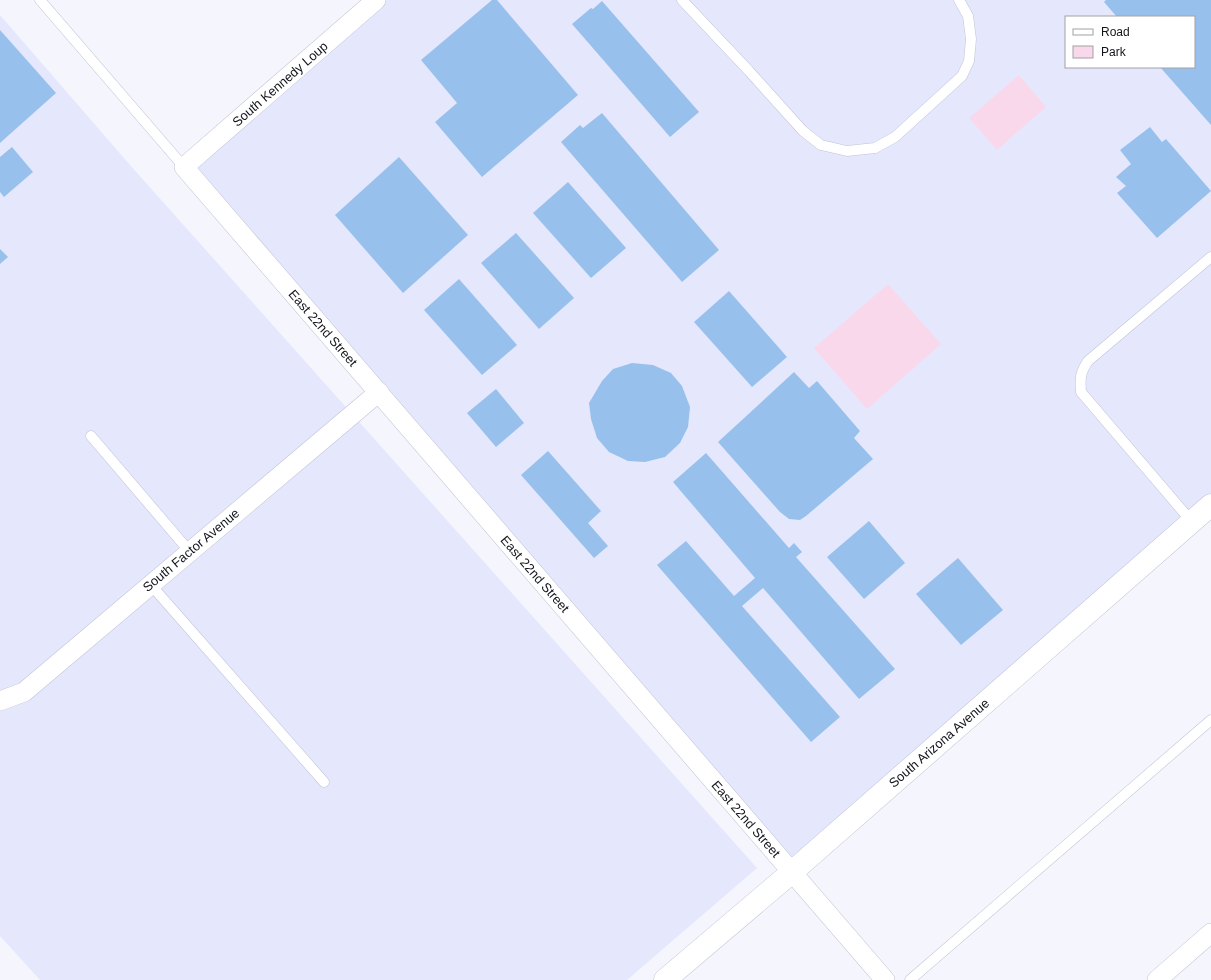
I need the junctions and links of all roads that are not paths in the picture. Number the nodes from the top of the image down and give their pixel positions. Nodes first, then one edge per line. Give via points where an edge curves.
1 (40, 0) edge
2 (376, 0) edge
3 (682, 0) edge
4 (958, 0) edge
5 (184, 167) junction
6 (1211, 257) edge
7 (379, 392) junction
8 (91, 436) dead end
9 (1211, 505) edge
10 (1192, 522) junction
11 (190, 552) junction
12 (151, 585) junction
13 (0, 701) edge
14 (1211, 720) edge
15 (324, 782) dead end
16 (792, 872) junction
17 (1211, 933) edge
18 (665, 980) edge
19 (885, 980) edge
20 (910, 980) edge
21 (1156, 980) edge

1 - 5 lane
2 - 5 street, South Kennedy Loup
3 - 4 lane via 803,131 821,145 847,151 875,148 895,138 962,76 969,61 971,39 968,16
5 - 7 street, East 22nd Street
6 - 10 lane via 1088,361 1082,369 1080,380 1082,392
7 - 11 street, South Factor Avenue
7 - 16 street, East 22nd Street
8 - 11 lane
9 - 10 street, South Arizona Avenue
10 - 16 street, South Arizona Avenue
11 - 12 street, South Factor Avenue
12 - 13 street, South Factor Avenue via 24,692
12 - 15 lane
14 - 20 lane
16 - 18 street, South Arizona Avenue
16 - 19 street, East 22nd Street
17 - 21 street

